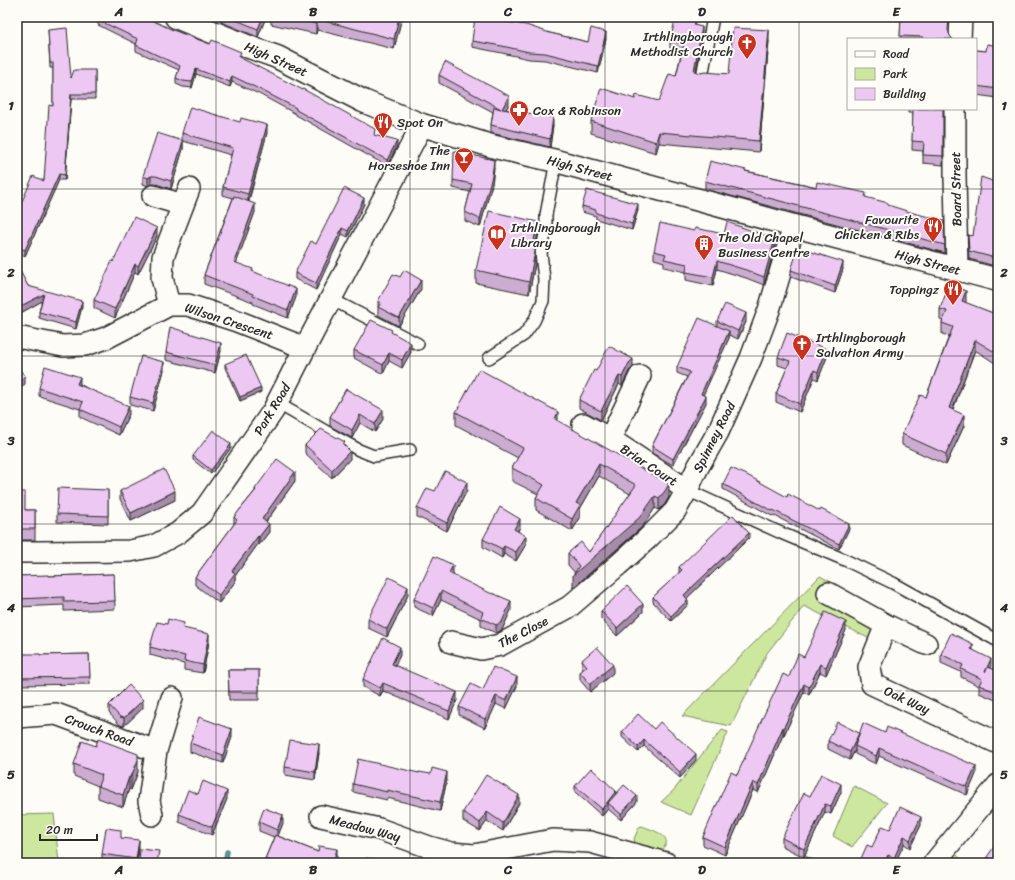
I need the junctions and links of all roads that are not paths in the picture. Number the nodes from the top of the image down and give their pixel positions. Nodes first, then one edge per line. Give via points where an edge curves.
1 (176, 17) edge
2 (713, 17) edge
3 (961, 17) edge
4 (960, 38) edge
5 (702, 77) edge
6 (955, 110) edge
7 (422, 125) junction
8 (556, 160) junction
9 (153, 196) dead end
10 (794, 226) junction
11 (957, 269) junction
12 (998, 280) edge
13 (331, 299) junction
14 (169, 305) junction
15 (17, 337) edge
16 (418, 344) dead end
17 (305, 348) junction
18 (489, 358) dead end
19 (640, 376) dead end
20 (278, 403) junction
21 (583, 424) dead end
22 (610, 439) junction
23 (410, 450) dead end
24 (687, 490) junction
25 (17, 552) edge
26 (828, 592) dead end
27 (569, 607) joint
28 (886, 625) junction
29 (998, 641) edge
30 (451, 642) dead end
31 (926, 644) dead end
32 (172, 698) dead end
33 (17, 716) edge
34 (998, 743) edge
35 (156, 751) junction
36 (998, 785) edge
37 (152, 815) dead end
38 (321, 816) dead end
39 (666, 863) edge
40 (934, 863) edge

1 - 7 main road, High Street via 277,58 363,101
2 - 5 lane
3 - 4 street
6 - 11 street, Board Street
7 - 8 main road, High Street via 495,147
7 - 13 street, Park Road
8 - 10 main road, High Street
8 - 18 lane via 541,253 544,279 542,301 534,321 524,335
9 - 14 street via 186,197 163,257 162,278
10 - 11 main road, High Street
10 - 24 street, Spinney Road via 769,310 751,358 718,432
11 - 12 main road, High Street
13 - 16 lane
13 - 17 street, Park Road
14 - 15 street, Wilson Crescent via 106,338 85,345 63,346
14 - 17 street, Wilson Crescent via 188,305
17 - 20 street, Park Road
19 - 22 street, Briar Court
20 - 23 lane via 346,443 374,456
20 - 25 street, Park Road via 202,513 178,533 154,546 130,551
21 - 22 street, Briar Court
22 - 24 street, Briar Court
24 - 27 street, Spinney Road via 674,511 647,539
24 - 29 lane via 893,583
26 - 28 street
27 - 30 street, The Close via 500,645 481,649
28 - 31 street
28 - 34 street, Oak Way via 869,667 872,684
32 - 35 street
33 - 35 street, Crouch Road via 56,714
35 - 37 street via 149,802
36 - 40 street
38 - 39 street, Meadow Way via 379,829 450,853 474,855 553,840 576,841 590,842

